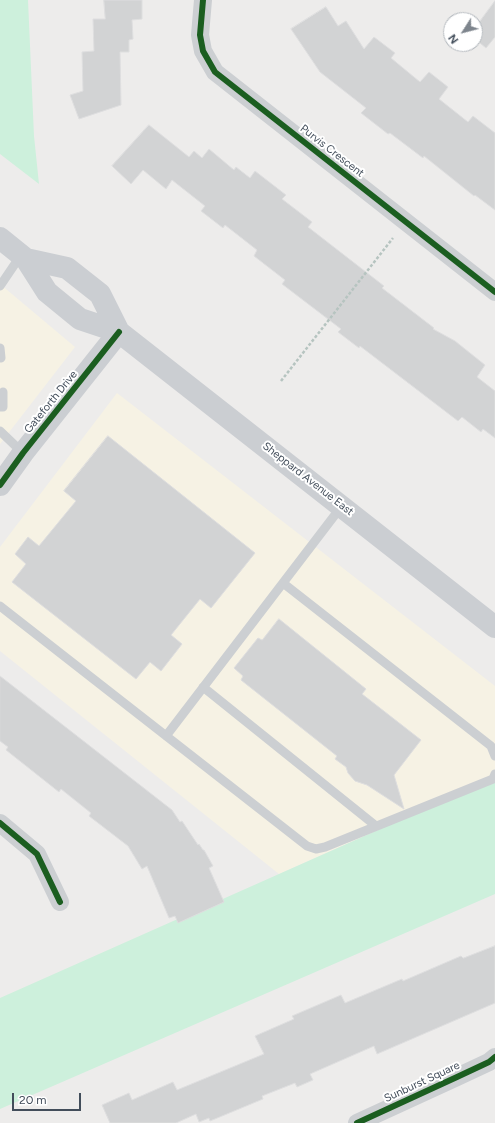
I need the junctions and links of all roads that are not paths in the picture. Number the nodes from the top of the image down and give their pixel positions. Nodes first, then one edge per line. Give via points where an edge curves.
1 (203, 0) edge
2 (0, 238) edge
3 (24, 257) junction
4 (0, 286) edge
5 (495, 292) edge
6 (119, 332) junction
7 (0, 348) edge
8 (1, 358) dead end
9 (3, 392) dead end
10 (0, 407) edge
11 (0, 431) edge
12 (23, 453) junction
13 (0, 486) edge
14 (342, 506) junction
15 (283, 583) junction
16 (0, 606) edge
17 (495, 627) edge
18 (203, 687) junction
19 (166, 736) junction
20 (495, 756) edge
21 (495, 774) edge
22 (0, 823) edge
23 (376, 826) junction
24 (60, 902) dead end
25 (495, 1058) edge
26 (357, 1123) edge

1 - 5 street, Purvis Crescent via 200,36 203,51 215,72
2 - 3 main road, Sheppard Avenue East
3 - 4 lane
3 - 6 main road, Sheppard Avenue East via 47,292 80,319
3 - 6 main road, Sheppard Avenue East via 67,268 100,294
6 - 12 main road, Gateforth Drive
6 - 14 main road, Sheppard Avenue East
7 - 8 lane
9 - 10 lane via 4,407
11 - 12 lane
12 - 13 main road, Gateforth Drive
14 - 15 lane
14 - 17 main road, Sheppard Avenue East
15 - 18 lane
15 - 20 lane via 491,746
16 - 19 lane
18 - 19 lane
18 - 23 lane
19 - 23 lane via 307,846 316,849 325,847
21 - 23 lane via 493,779
22 - 24 street via 37,854
25 - 26 street, Sunburst Square

